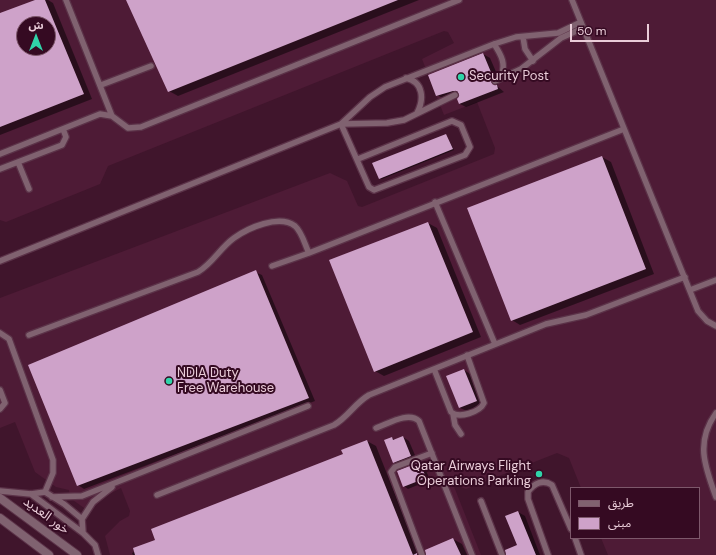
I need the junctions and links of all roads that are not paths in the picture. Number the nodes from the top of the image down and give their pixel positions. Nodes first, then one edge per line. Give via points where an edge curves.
1 (66, 0) edge
2 (459, 0) edge
3 (572, 0) edge
4 (582, 25) junction
5 (523, 37) junction
6 (494, 44) junction
7 (532, 61) junction
8 (151, 66) dead end
9 (406, 78) junction
10 (100, 85) junction
11 (455, 95) dead end
12 (417, 113) junction
13 (112, 116) junction
14 (341, 124) junction
15 (63, 128) junction
16 (624, 129) junction
17 (0, 154) edge
18 (358, 159) junction
19 (18, 162) junction
20 (0, 169) edge
21 (29, 189) dead end
22 (435, 202) junction
23 (309, 253) junction
24 (0, 261) edge
25 (272, 266) dead end
26 (685, 277) junction
27 (716, 280) edge
28 (690, 290) junction
29 (716, 326) edge
30 (0, 333) edge
31 (29, 335) dead end
32 (495, 344) junction
33 (467, 356) junction
34 (434, 369) junction
35 (0, 390) edge
36 (308, 406) dead end
37 (0, 409) edge
38 (716, 413) edge
39 (453, 414) junction
40 (376, 428) dead end
41 (461, 434) dead end
42 (432, 453) junction
43 (118, 482) junction
44 (0, 491) edge
45 (45, 492) junction
46 (31, 494) junction
47 (157, 496) dead end
48 (52, 497) junction
49 (716, 497) edge
50 (0, 498) edge
51 (481, 501) dead end
52 (0, 518) edge
53 (82, 519) junction
54 (570, 527) edge
55 (83, 533) junction
56 (574, 539) edge
57 (49, 555) edge
58 (77, 555) edge
59 (98, 555) edge
60 (422, 555) edge
61 (472, 555) edge
62 (502, 555) edge
63 (548, 555) edge
64 (581, 555) edge

1 - 10 lane
2 - 13 lane via 141,127 128,128
3 - 4 lane
4 - 5 lane via 558,33
4 - 7 lane via 560,38
4 - 16 lane
5 - 6 lane
5 - 7 lane via 524,49
6 - 7 lane via 504,64 498,79
6 - 9 lane
8 - 10 lane
9 - 12 lane via 415,82 421,92 422,102
9 - 14 lane via 377,92
10 - 13 lane
11 - 12 lane
12 - 14 lane via 404,120 387,123
13 - 15 lane via 100,114
14 - 18 lane
14 - 24 lane
15 - 17 lane
15 - 19 lane via 66,137 62,144
16 - 22 lane
16 - 26 lane
18 - 18 lane via 369,187 376,190 465,155 470,147 461,125 452,121
19 - 20 lane
19 - 21 lane
22 - 23 lane
22 - 32 lane
23 - 25 lane
23 - 31 lane via 295,226 282,220 267,223 234,238 214,261 198,272
26 - 28 lane
26 - 32 lane via 586,315 546,324
27 - 28 lane
28 - 29 lane via 702,317
30 - 45 lane via 9,339 53,460 53,473
32 - 33 lane
33 - 34 lane
33 - 39 lane via 484,403 480,408 462,415
34 - 39 lane
34 - 47 lane via 369,394 355,405 344,419 334,425
35 - 37 lane via 5,403
36 - 43 lane
38 - 49 lane via 707,430 703,448 704,464
39 - 41 lane via 455,425
40 - 42 lane via 405,418 414,418 420,424
42 - 60 lane via 395,467 391,472
42 - 61 lane
43 - 48 lane via 82,496
43 - 53 lane via 93,502
44 - 46 lane
45 - 46 lane
45 - 48 lane
46 - 55 lane
48 - 53 lane
50 - 58 street, خور العديد
51 - 62 lane
52 - 57 street
53 - 55 lane
54 - 63 lane via 552,485 544,482 534,484 528,492 528,499
55 - 59 lane via 95,545
56 - 64 lane

